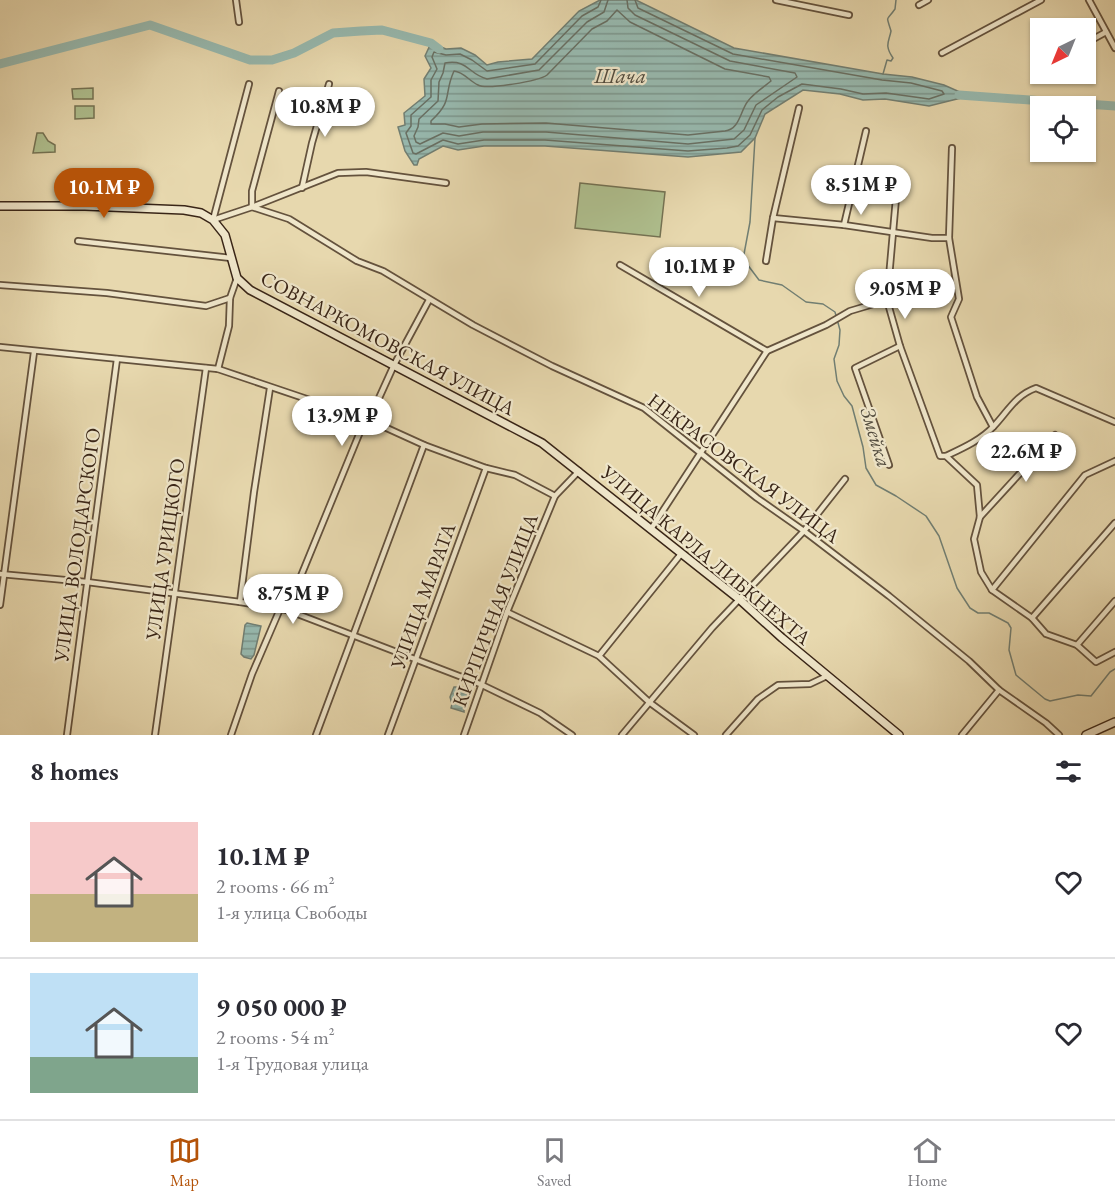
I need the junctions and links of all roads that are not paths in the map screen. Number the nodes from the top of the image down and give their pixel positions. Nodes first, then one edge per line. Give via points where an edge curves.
1 (236, 0) edge
2 (776, 0) edge
3 (928, 0) edge
4 (1041, 0) edge
5 (1089, 0) edge
6 (787, 1) edge
7 (920, 5) dead end
8 (849, 15) dead end
9 (239, 22) dead end
10 (1106, 32) junction
11 (1096, 38) edge
12 (1115, 48) edge
13 (942, 53) dead end
14 (249, 84) dead end
15 (329, 84) dead end
16 (279, 92) dead end
17 (799, 108) dead end
18 (866, 131) dead end
19 (952, 148) dead end
20 (446, 183) dead end
21 (897, 187) dead end
22 (302, 188) junction
23 (0, 206) edge
24 (252, 207) junction
25 (773, 218) junction
26 (213, 220) junction
27 (844, 225) junction
28 (892, 233) junction
29 (949, 238) junction
30 (78, 241) dead end
31 (231, 258) junction
32 (765, 261) dead end
33 (620, 265) dead end
34 (237, 278) junction
35 (0, 285) edge
36 (230, 298) junction
37 (429, 300) junction
38 (887, 300) junction
39 (900, 346) junction
40 (0, 347) edge
41 (767, 351) junction
42 (34, 352) junction
43 (117, 359) junction
44 (394, 365) junction
45 (206, 368) junction
46 (218, 369) junction
47 (270, 388) junction
48 (369, 420) junction
49 (1115, 422) edge
50 (993, 427) junction
51 (1055, 435) dead end
52 (424, 445) junction
53 (700, 453) junction
54 (946, 456) junction
55 (1115, 461) edge
56 (889, 465) dead end
57 (486, 468) junction
58 (579, 471) junction
59 (845, 480) dead end
60 (555, 496) junction
61 (980, 517) junction
62 (1115, 523) edge
63 (651, 529) junction
64 (804, 531) junction
65 (681, 554) junction
66 (2, 575) edge
67 (87, 582) junction
68 (993, 590) junction
69 (173, 594) junction
70 (739, 599) junction
71 (1115, 601) edge
72 (240, 602) junction
73 (0, 605) edge
74 (280, 609) junction
75 (287, 610) junction
76 (507, 612) junction
77 (1032, 618) junction
78 (352, 636) junction
79 (1077, 645) junction
80 (1115, 652) edge
81 (599, 656) junction
82 (417, 659) junction
83 (827, 676) junction
84 (480, 684) junction
85 (999, 690) junction
86 (649, 702) junction
87 (1115, 722) edge
88 (67, 735) edge
89 (155, 735) edge
90 (231, 735) edge
91 (316, 735) edge
92 (388, 735) edge
93 (464, 735) edge
94 (572, 735) edge
95 (622, 735) edge
96 (694, 735) edge
97 (726, 735) edge
98 (899, 735) edge
99 (962, 735) edge
100 (1059, 735) edge
101 (1086, 735) edge

1 - 9 street
2 - 6 street
3 - 7 street
4 - 13 street
5 - 10 street
6 - 8 street
10 - 11 street
10 - 12 street
14 - 26 street
15 - 22 street
16 - 24 street via 252,191
17 - 25 street
18 - 27 street
19 - 29 street
20 - 22 street via 366,172 339,173
21 - 28 street
22 - 24 street
23 - 26 street via 184,210
24 - 26 street
24 - 37 street, НЕКРАСОВСКАЯ УЛИЦА via 289,219
25 - 27 street
25 - 32 street
26 - 31 street, СОВНАРКОМОВСКАЯ УЛИЦА via 225,235
27 - 28 street
28 - 29 street
28 - 38 street
29 - 50 street via 958,299 951,317 977,397
30 - 31 street
31 - 34 street, СОВНАРКОМОВСКАЯ УЛИЦА
33 - 41 street
34 - 36 street
34 - 44 street, СОВНАРКОМОВСКАЯ УЛИЦА via 250,290
35 - 36 street via 206,306
36 - 46 street via 229,326
37 - 44 street
37 - 53 street, НЕКРАСОВСКАЯ УЛИЦА via 552,366 644,408
38 - 39 street
38 - 41 street via 847,312
39 - 54 street via 940,456
39 - 56 street via 855,368
40 - 42 street
41 - 53 street
42 - 43 street
42 - 66 street
43 - 45 street
43 - 67 street, УЛИЦА ВОЛОДАРСКОГО
44 - 48 street
44 - 58 street, СОВНАРКОМОВСКАЯ УЛИЦА via 542,443
45 - 46 street
45 - 69 street, УЛИЦА УРИЦКОГО
46 - 47 street
47 - 48 street
47 - 72 street
48 - 52 street
48 - 75 street via 360,432
49 - 50 street via 1036,388 1015,400
50 - 54 street
51 - 61 street
52 - 57 street
52 - 78 street
53 - 63 street
53 - 64 street, НЕКРАСОВСКАЯ УЛИЦА
54 - 61 street via 977,485
55 - 68 street via 1085,475
57 - 60 street via 514,475
57 - 82 street, УЛИЦА МАРАТА
58 - 60 street, УЛИЦА КАРЛА ЛИБКНЕХТА
58 - 63 street, УЛИЦА КАРЛА ЛИБКНЕХТА
59 - 64 street
60 - 76 street, КИРПИЧНАЯ УЛИЦА
61 - 68 street via 974,539 981,572
62 - 77 street
63 - 65 street, УЛИЦА КАРЛА ЛИБКНЕХТА
64 - 70 street
64 - 85 street, НЕКРАСОВСКАЯ УЛИЦА via 969,661
65 - 70 street, УЛИЦА КАРЛА ЛИБКНЕХТА
65 - 81 street
66 - 67 street
66 - 73 street
67 - 69 street
67 - 88 street, УЛИЦА ВОЛОДАРСКОГО
68 - 77 street
69 - 72 street
69 - 89 street, УЛИЦА УРИЦКОГО
70 - 83 street, УЛИЦА КАРЛА ЛИБКНЕХТА
70 - 86 street
71 - 79 street
72 - 74 street
74 - 75 street
74 - 90 street
75 - 78 street
76 - 81 street
76 - 84 street, КИРПИЧНАЯ УЛИЦА
77 - 79 street via 1046,634
78 - 82 street
78 - 91 street
79 - 80 street via 1096,662
81 - 86 street
82 - 84 street
82 - 92 street, УЛИЦА МАРАТА
83 - 97 street via 810,684 778,685 758,699
83 - 98 street, УЛИЦА КАРЛА ЛИБКНЕХТА
84 - 93 street, КИРПИЧНАЯ УЛИЦА
84 - 94 street via 540,713
85 - 99 street
85 - 100 street, НЕКРАСОВСКАЯ УЛИЦА
86 - 95 street
86 - 96 street
87 - 101 street

